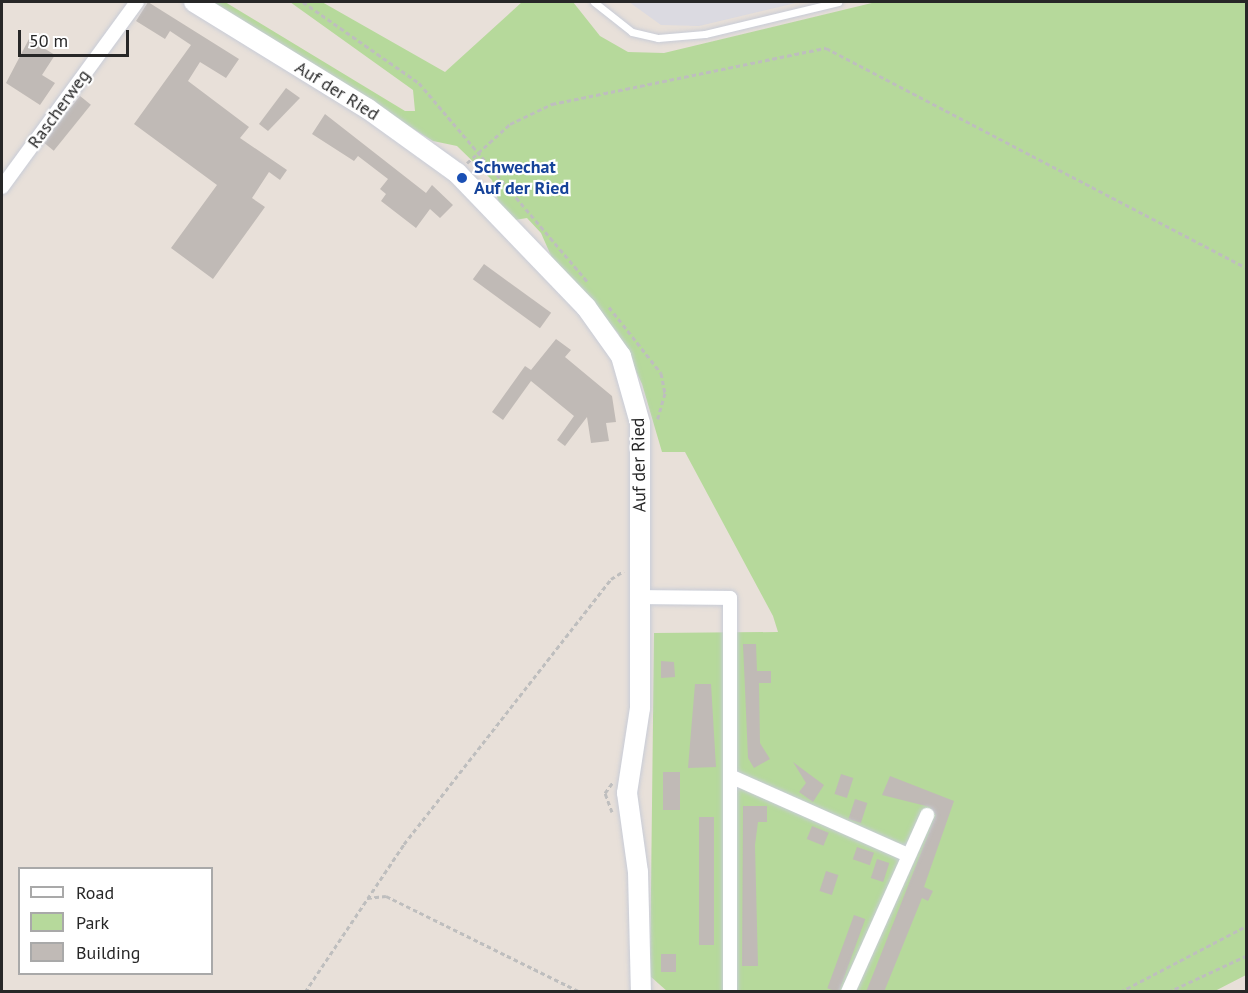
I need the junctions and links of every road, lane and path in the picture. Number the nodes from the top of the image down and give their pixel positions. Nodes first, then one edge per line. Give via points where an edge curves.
1 (137, 2) edge
2 (194, 2) edge
3 (303, 2) edge
4 (594, 2) edge
5 (838, 2) edge
6 (477, 152) junction
7 (2, 187) edge
8 (1246, 268) edge
9 (594, 289) dead end
10 (601, 298) dead end
11 (657, 431) dead end
12 (640, 566) junction
13 (640, 597) junction
14 (732, 777) junction
15 (627, 782) junction
16 (927, 814) dead end
17 (617, 824) dead end
18 (908, 855) junction
19 (366, 898) junction
20 (1246, 926) edge
21 (1246, 956) edge
22 (305, 992) edge
23 (580, 992) edge
24 (641, 992) edge
25 (730, 992) edge
26 (848, 992) edge
27 (1120, 992) edge
28 (1168, 992) edge

1 - 7 street, Rascherweg
2 - 12 main road, Auf der Ried via 369,109 457,173 586,307 633,383 640,423
3 - 6 path via 419,83
4 - 5 lane via 632,32 658,38 705,34
6 - 8 path via 510,124 552,104 826,48
6 - 9 path
10 - 11 path via 661,374 665,393
12 - 13 main road, Auf der Ried
12 - 19 path via 611,579
13 - 14 street via 730,598
13 - 15 main road, Auf der Ried via 640,708
14 - 18 street
14 - 25 street
15 - 17 path via 611,782 605,793
15 - 24 main road, Auf der Ried via 638,872
16 - 18 street
18 - 26 street
19 - 22 path
19 - 23 path via 386,896
20 - 27 path
21 - 28 path

